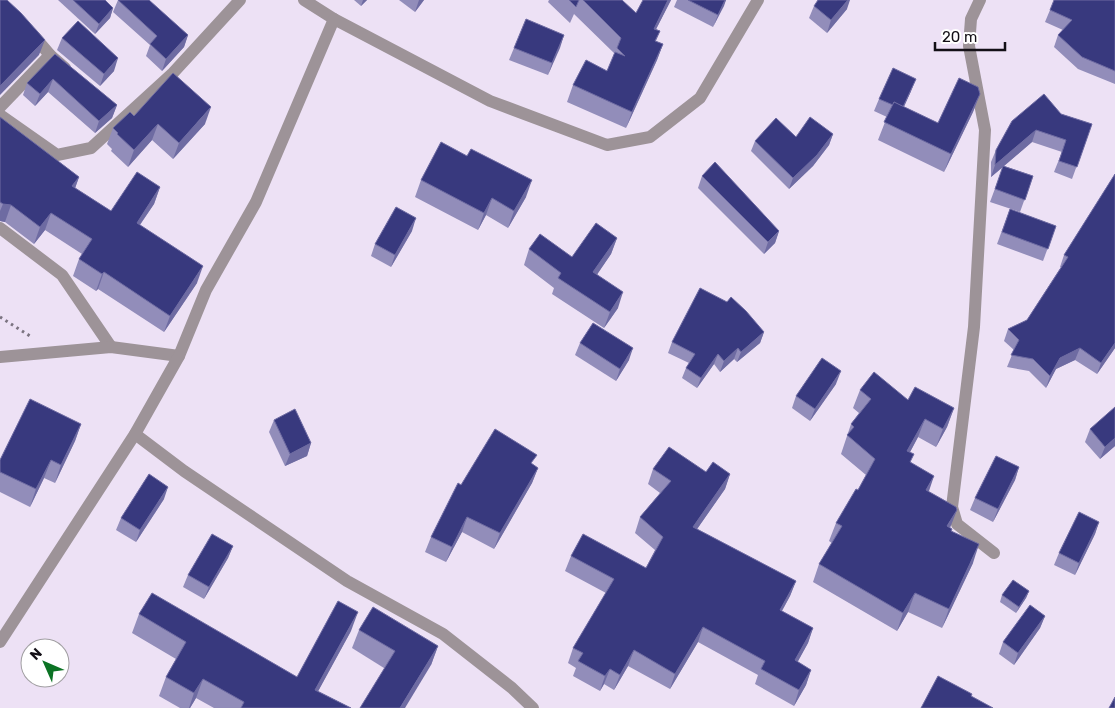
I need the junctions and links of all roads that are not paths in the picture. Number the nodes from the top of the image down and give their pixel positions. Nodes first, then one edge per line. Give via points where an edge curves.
1 (240, 0) edge
2 (304, 0) edge
3 (758, 0) edge
4 (980, 0) edge
5 (334, 19) junction
6 (26, 27) edge
7 (50, 55) junction
8 (72, 74) edge
9 (0, 108) edge
10 (0, 115) edge
11 (0, 228) edge
12 (111, 347) junction
13 (179, 356) junction
14 (0, 357) edge
15 (135, 434) junction
16 (994, 552) dead end
17 (0, 642) edge
18 (533, 708) edge

1 - 10 street via 172,74 121,114 91,148 57,154
2 - 5 street
3 - 5 street via 700,98 650,137 607,145 490,101
4 - 16 street via 971,19 969,46 985,130 974,327 952,507 958,524
5 - 13 street via 256,202 206,290
6 - 7 street
7 - 8 street
7 - 9 street
11 - 12 street via 62,275
12 - 13 street
12 - 14 street
13 - 15 street
15 - 17 street
15 - 18 street via 192,477 346,581 443,634

